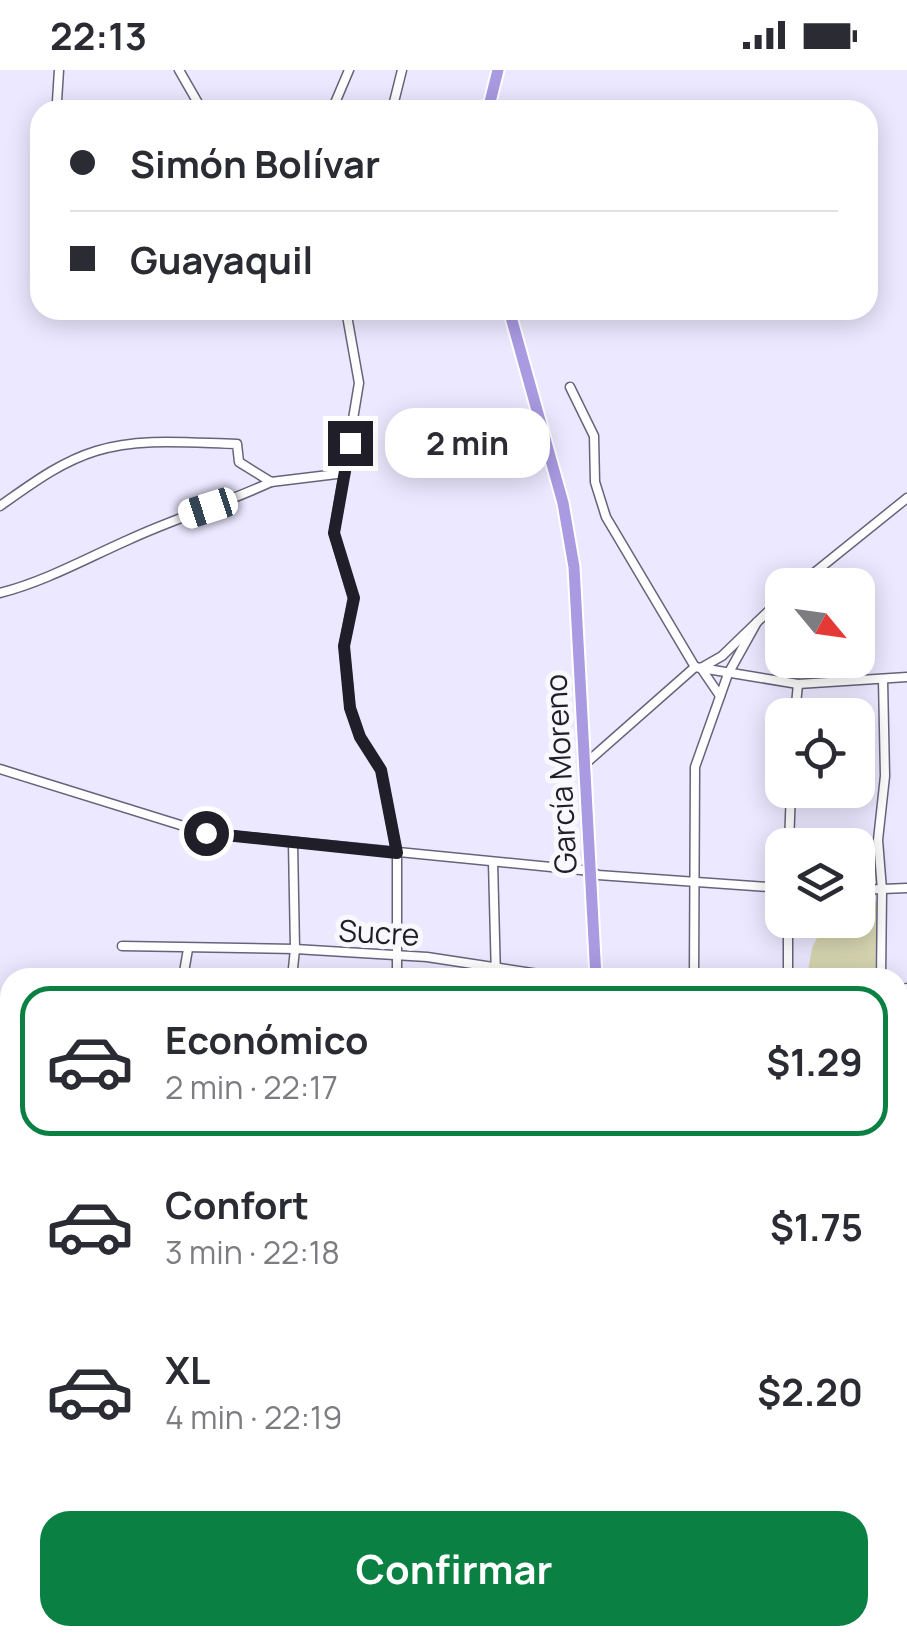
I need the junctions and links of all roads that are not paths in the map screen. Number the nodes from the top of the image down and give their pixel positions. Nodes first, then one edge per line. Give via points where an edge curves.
1 (59, 70) edge
2 (178, 70) edge
3 (349, 70) edge
4 (402, 70) edge
5 (498, 70) edge
6 (56, 100) edge
7 (196, 100) edge
8 (336, 100) edge
9 (394, 100) edge
10 (490, 100) edge
11 (348, 320) edge
12 (512, 320) edge
13 (570, 387) dead end
14 (345, 473) junction
15 (271, 482) junction
16 (907, 498) edge
17 (0, 506) edge
18 (820, 568) edge
19 (0, 594) edge
20 (765, 614) edge
21 (756, 622) junction
22 (698, 668) junction
23 (728, 674) junction
24 (907, 677) edge
25 (883, 680) junction
26 (798, 684) junction
27 (720, 696) junction
28 (797, 698) edge
29 (584, 764) junction
30 (0, 769) edge
31 (293, 843) junction
32 (397, 853) junction
33 (493, 862) junction
34 (591, 870) junction
35 (692, 884) junction
36 (765, 887) edge
37 (907, 888) edge
38 (875, 890) edge
39 (882, 890) junction
40 (788, 938) edge
41 (122, 946) dead end
42 (188, 949) junction
43 (295, 949) junction
44 (396, 956) junction
45 (495, 965) junction
46 (185, 968) edge
47 (293, 968) edge
48 (397, 968) edge
49 (495, 968) edge
50 (511, 968) edge
51 (596, 968) edge
52 (694, 968) edge
53 (788, 968) edge
54 (881, 968) edge

1 - 6 street
2 - 7 street
3 - 8 street
4 - 9 street
5 - 10 highway
11 - 14 street via 358,383
12 - 29 highway, García Moreno via 574,567
13 - 22 street via 594,436 606,517
14 - 15 street
14 - 32 street via 334,533 354,598 344,646 350,708 381,770
15 - 17 street via 239,462 238,444 152,443 98,450 54,469
15 - 19 street
16 - 18 street
20 - 21 street
21 - 22 street via 722,656
21 - 23 street
22 - 23 street
22 - 27 street
22 - 29 street
23 - 26 street
23 - 27 street
24 - 25 street
25 - 26 street
25 - 39 street
26 - 28 street
27 - 35 street via 694,767
29 - 34 highway, García Moreno
30 - 31 street via 206,833
31 - 32 street
31 - 43 street
32 - 33 street
32 - 44 street
33 - 34 street
33 - 45 street
34 - 35 street
34 - 51 highway, García Moreno
35 - 36 street
35 - 52 street
37 - 39 street
38 - 39 street
39 - 54 street
40 - 53 street
41 - 42 street, Sucre
42 - 43 street, Sucre
42 - 46 street
43 - 44 street, Sucre
43 - 47 street
44 - 45 street, Sucre
44 - 48 street
45 - 49 street
45 - 50 street, Sucre

